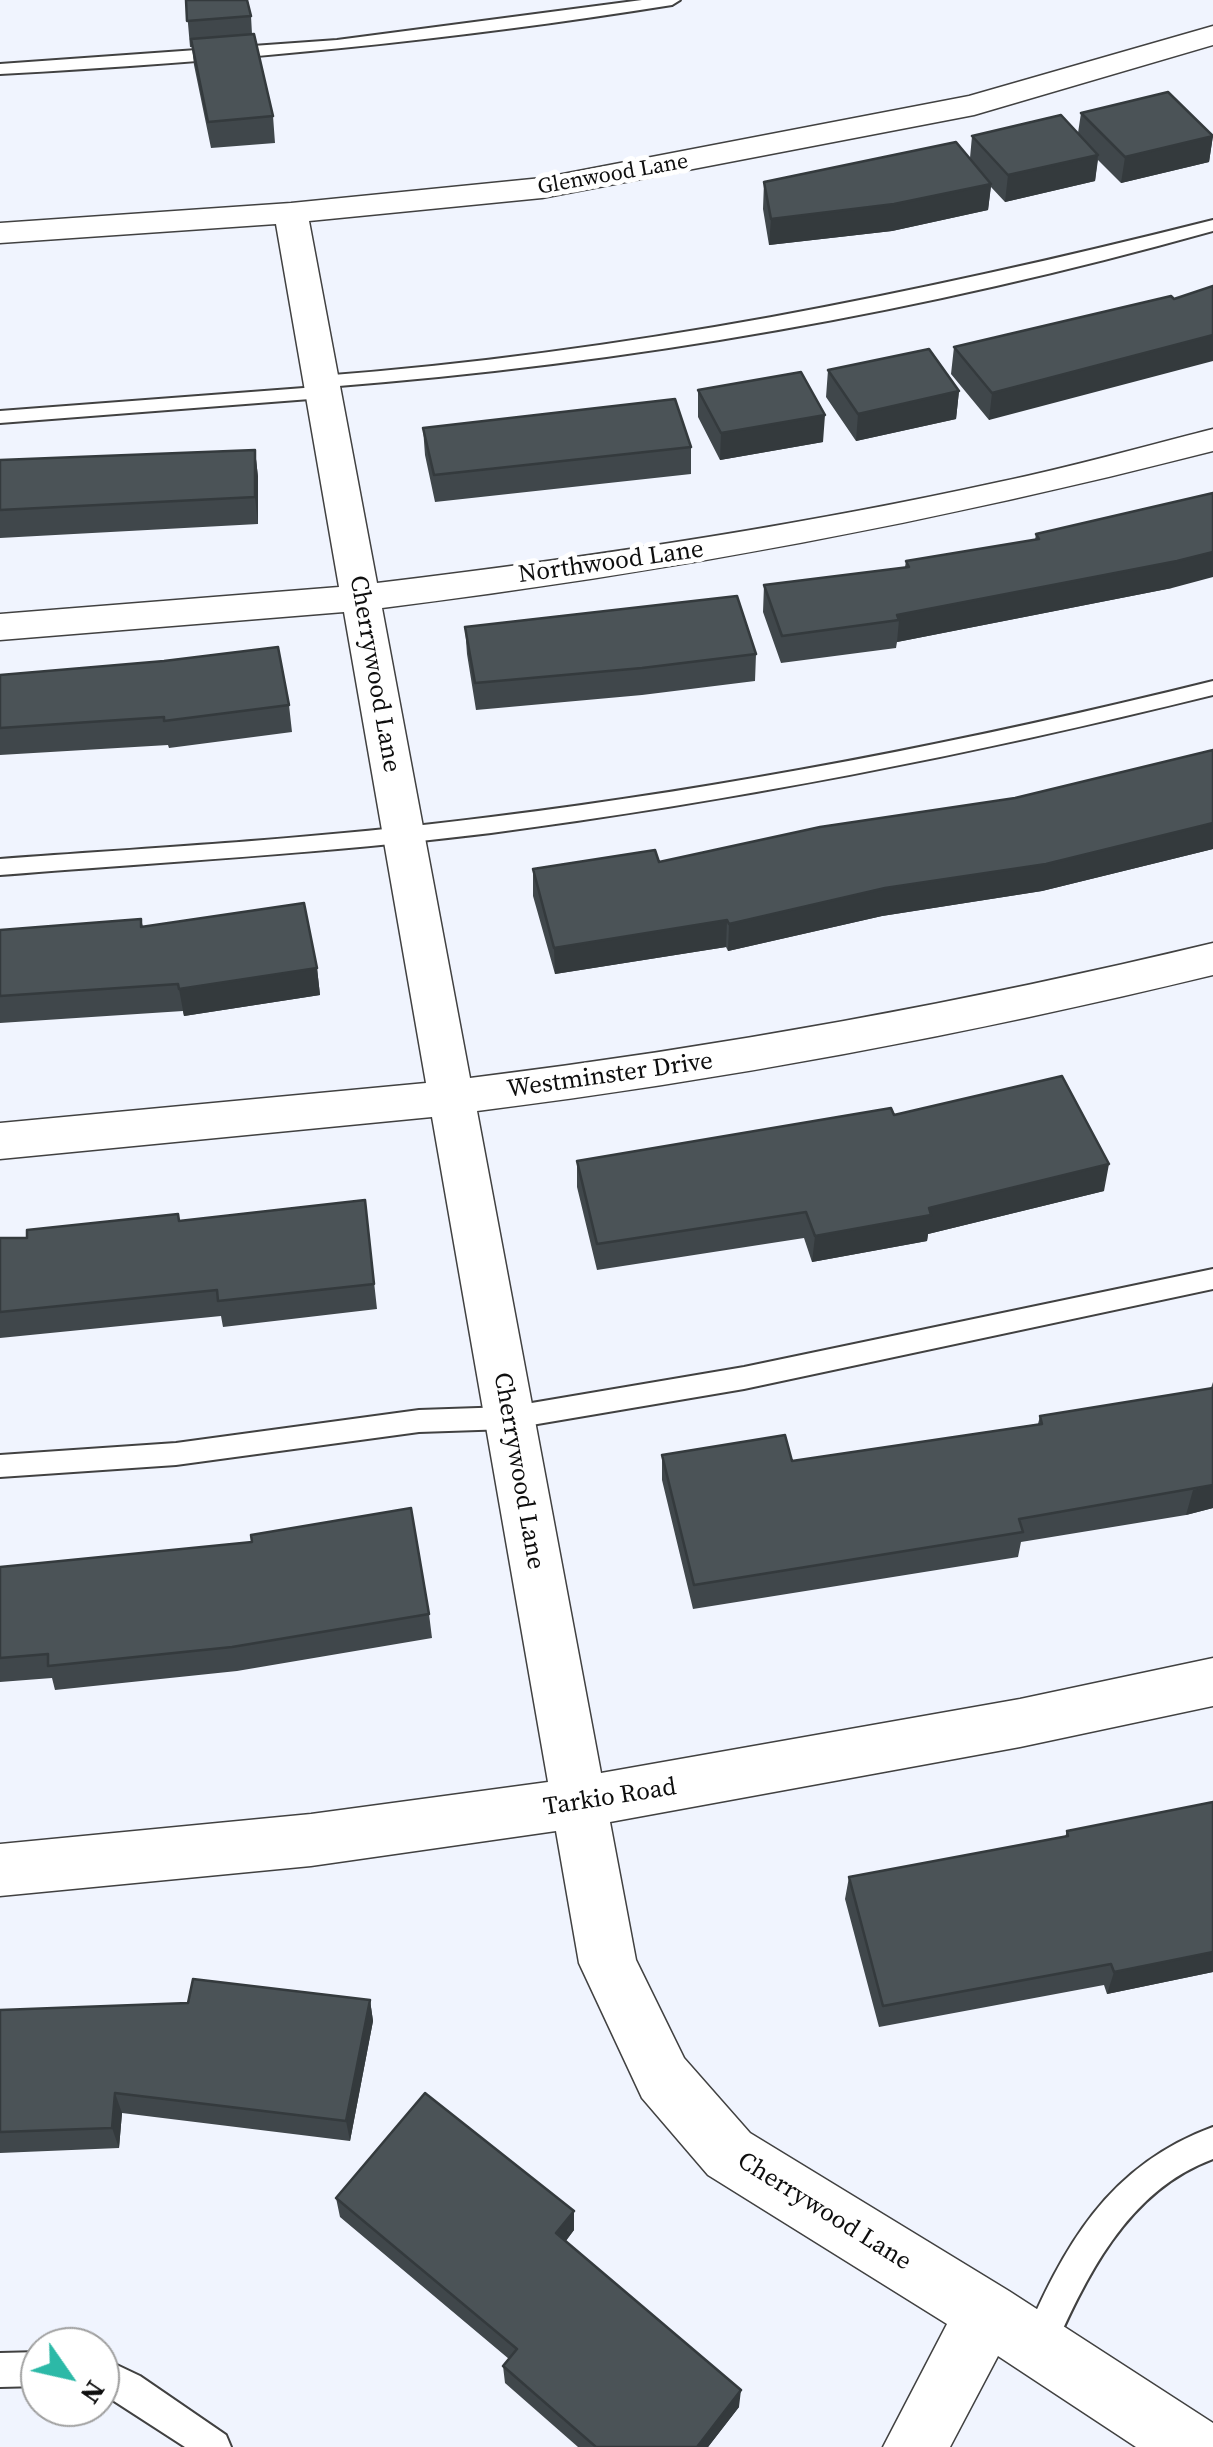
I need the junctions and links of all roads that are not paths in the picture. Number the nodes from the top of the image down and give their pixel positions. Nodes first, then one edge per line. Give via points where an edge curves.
1 (672, 0) edge
2 (1213, 35) edge
3 (0, 69) edge
4 (291, 214) junction
5 (1213, 225) edge
6 (0, 233) edge
7 (322, 387) junction
8 (0, 416) edge
9 (1213, 440) edge
10 (360, 599) junction
11 (0, 627) edge
12 (1213, 688) edge
13 (402, 832) junction
14 (0, 867) edge
15 (1213, 959) edge
16 (450, 1098) junction
17 (0, 1141) edge
18 (1213, 1279) edge
19 (508, 1418) junction
20 (0, 1466) edge
21 (1213, 1682) edge
22 (580, 1805) junction
23 (0, 1870) edge
24 (1213, 2143) edge
25 (987, 2313) junction
26 (1038, 2346) junction
27 (120, 2387) edge
28 (214, 2447) edge
29 (915, 2447) edge
30 (1194, 2447) edge

1 - 3 lane via 405,39
2 - 4 street, Glenwood Lane via 974,105 782,144 542,188
4 - 6 street, Glenwood Lane
4 - 7 street, Cherrywood Lane
5 - 7 lane via 991,282 788,322
7 - 8 lane
7 - 10 street, Cherrywood Lane
9 - 10 street, Northwood Lane via 999,494 701,551
10 - 11 street, Northwood Lane
10 - 13 street, Cherrywood Lane
12 - 13 lane via 1105,716 776,780 487,826
13 - 14 lane
13 - 16 street, Cherrywood Lane
15 - 16 street, Westminster Drive via 768,1054
16 - 17 street, Westminster Drive
16 - 19 street, Cherrywood Lane
18 - 19 lane via 744,1378
19 - 20 lane via 419,1420 176,1454
19 - 22 street, Cherrywood Lane
21 - 22 street, Tarkio Road
22 - 23 street, Tarkio Road
22 - 25 street, Cherrywood Lane via 608,1963 663,2078 729,2154
24 - 26 lane via 1192,2149 1135,2193 1088,2242
25 - 26 street, Cherrywood Lane
25 - 29 street
26 - 30 street, Cherrywood Lane
27 - 28 lane

